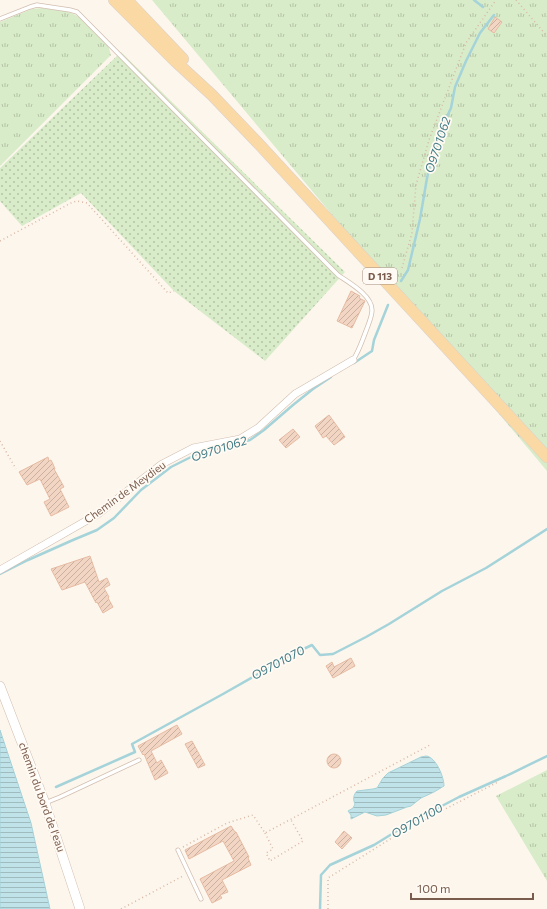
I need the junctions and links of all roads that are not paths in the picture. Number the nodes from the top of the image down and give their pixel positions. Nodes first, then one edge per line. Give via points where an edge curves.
1 (114, 0) edge
2 (127, 0) edge
3 (0, 19) edge
4 (212, 95) junction
5 (353, 360) joint
6 (547, 457) edge
7 (0, 570) edge
8 (0, 686) edge
9 (139, 760) dead end
10 (46, 803) junction
11 (178, 850) road end
12 (201, 899) dead end
13 (80, 909) edge

1 - 4 main road, D 113
2 - 4 main road, D 113 via 181,56
3 - 5 lane via 37,5 77,12 338,275 366,296 372,309 371,317
4 - 6 main road, D 113
5 - 7 street, Chemin de Meydieu via 295,394 258,428 240,440 193,448 162,464 98,514
8 - 10 street, chemin du bord de l'eau
9 - 10 lane
10 - 13 street, chemin du bord de l'eau
11 - 12 lane

